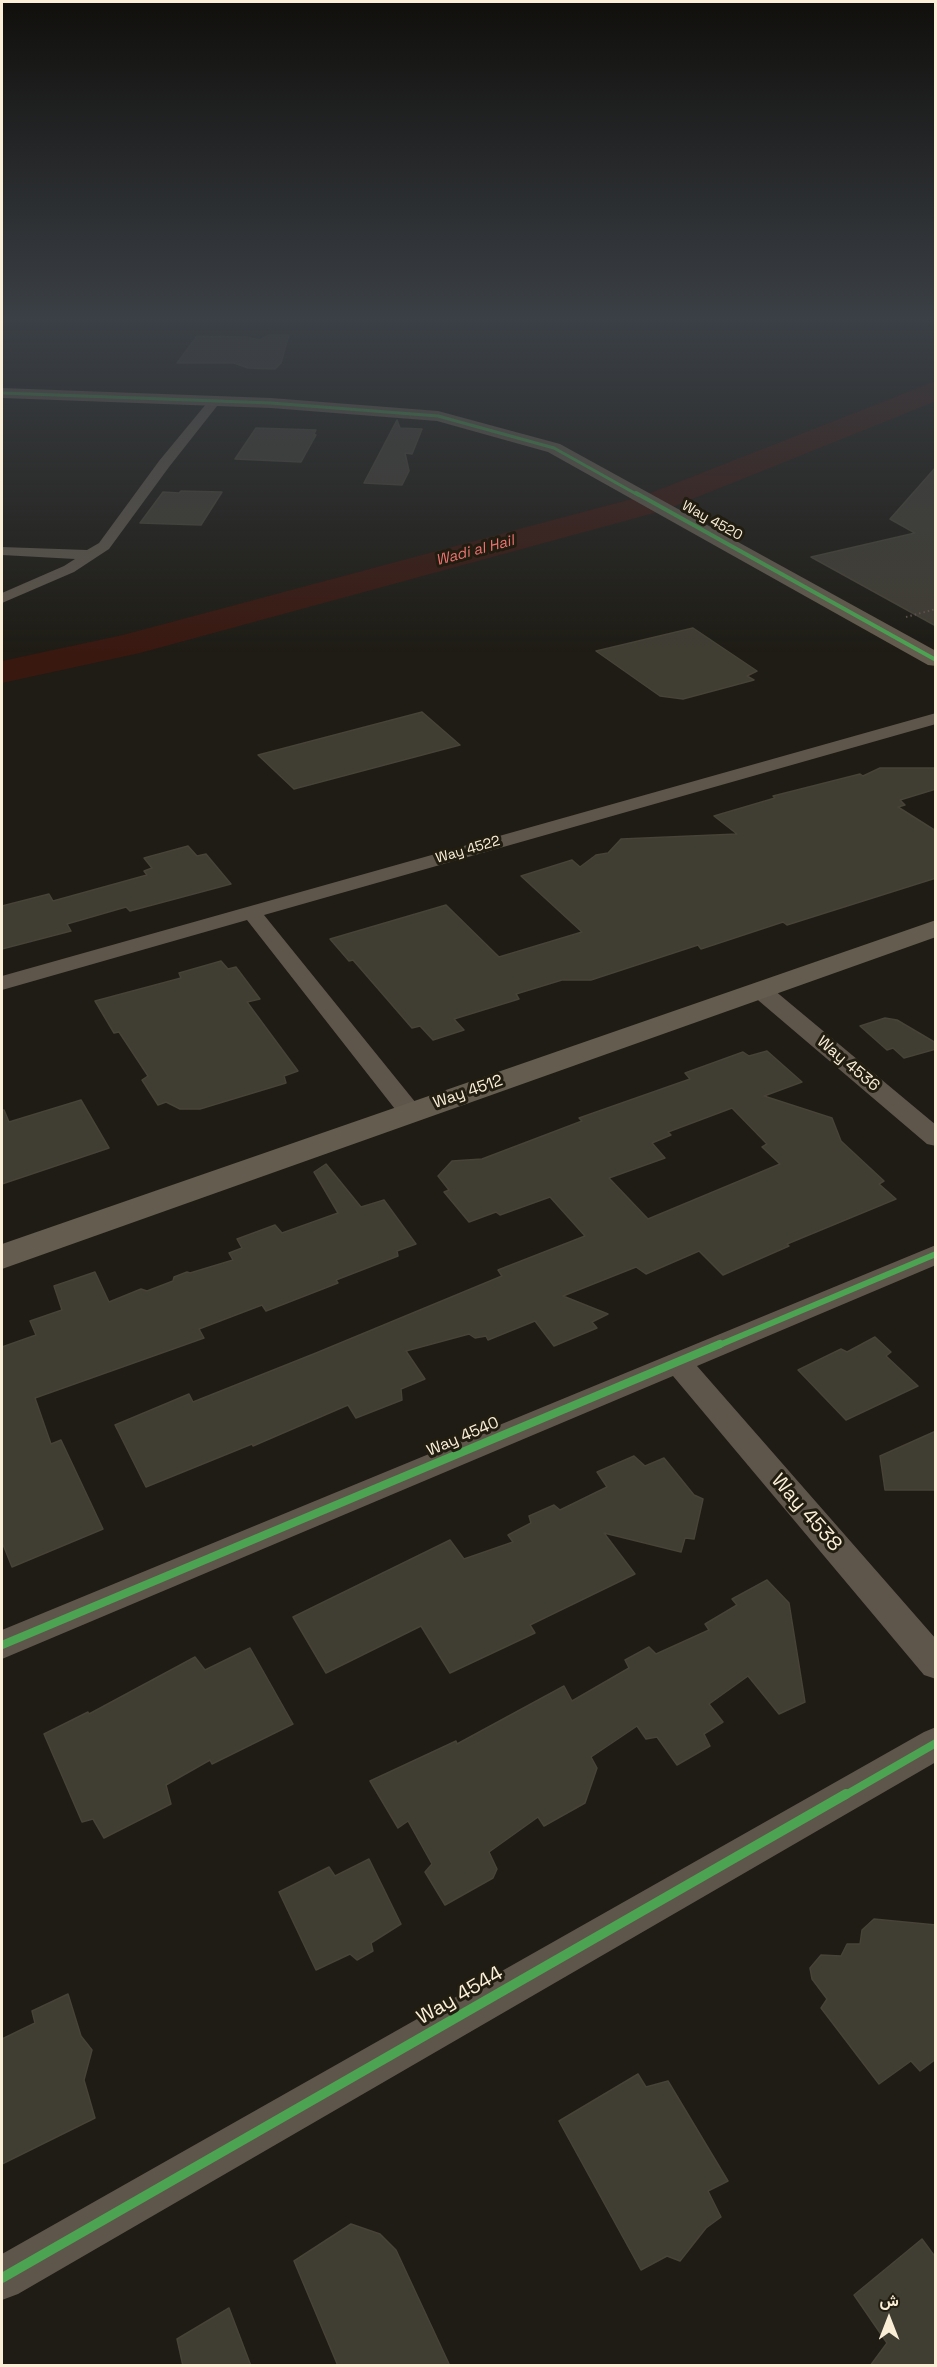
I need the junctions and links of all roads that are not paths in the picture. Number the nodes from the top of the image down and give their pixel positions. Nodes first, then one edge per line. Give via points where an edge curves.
1 (190, 432) edge
2 (498, 432) edge
3 (2, 551) edge
4 (90, 555) junction
5 (2, 598) edge
6 (936, 660) edge
7 (936, 718) edge
8 (250, 912) junction
9 (936, 928) edge
10 (2, 983) edge
11 (760, 990) junction
12 (411, 1113) junction
13 (936, 1138) edge
14 (936, 1254) edge
15 (2, 1257) edge
16 (677, 1362) junction
17 (2, 1645) edge
18 (936, 1664) edge
19 (936, 1743) edge
20 (2, 2278) edge

1 - 4 street via 104,546
2 - 6 street, Way 4520 via 554,448
3 - 4 street
4 - 5 street via 69,569
7 - 8 street, Way 4522
8 - 10 street, Way 4522
8 - 12 street
9 - 11 street, Way 4512
11 - 12 street, Way 4512
11 - 13 street, Way 4536
12 - 15 street, Way 4512
14 - 16 street, Way 4540
16 - 17 street, Way 4540
16 - 18 street, Way 4538
19 - 20 street, Way 4544

